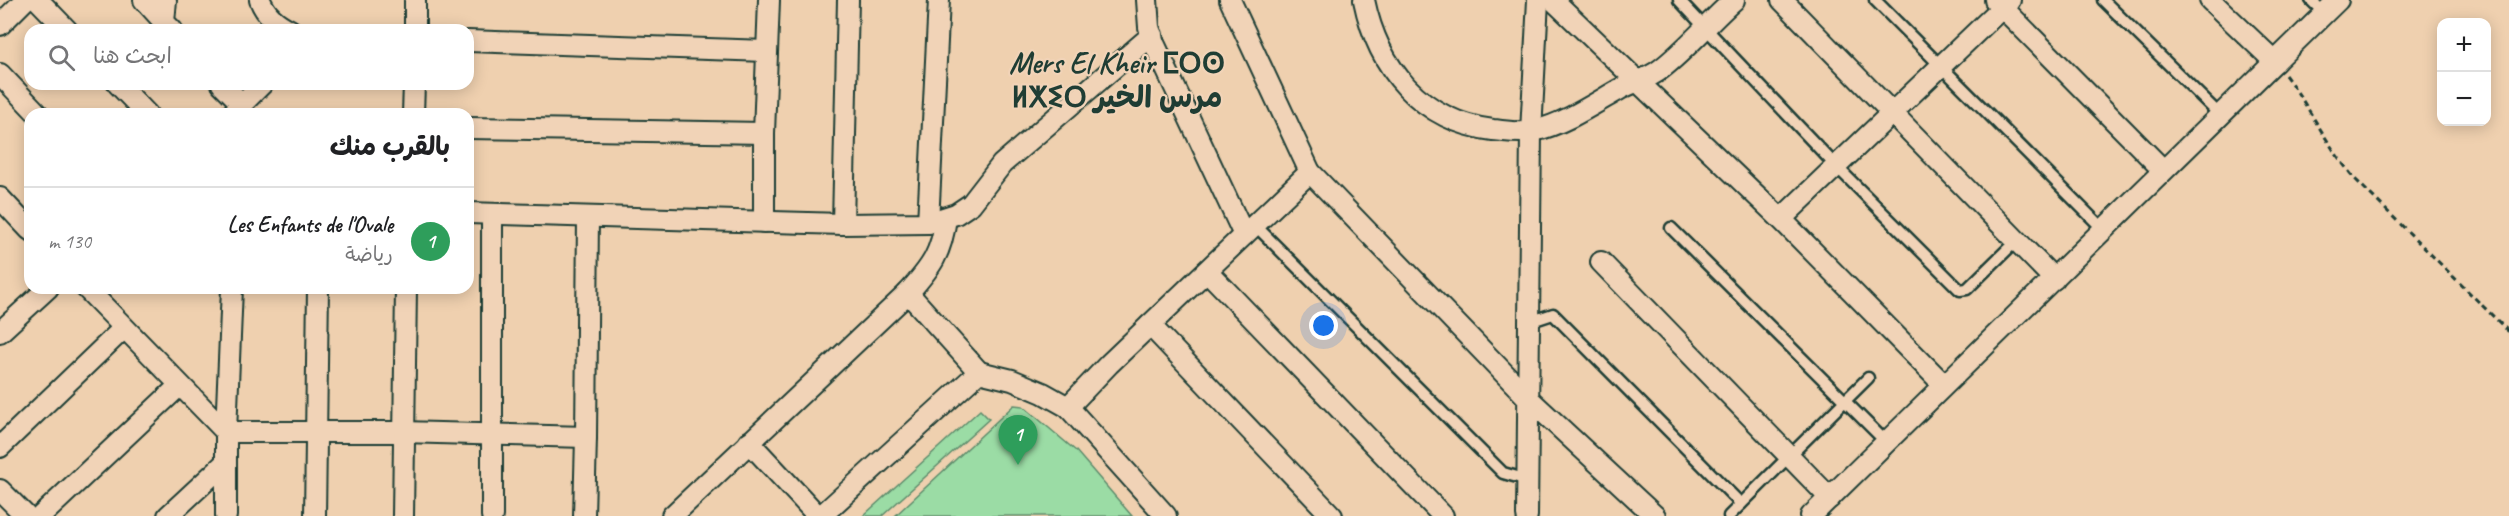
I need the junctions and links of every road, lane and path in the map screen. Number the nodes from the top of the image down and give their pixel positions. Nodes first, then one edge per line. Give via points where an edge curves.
1 (25, 0) edge
2 (38, 0) edge
3 (144, 0) edge
4 (166, 0) edge
5 (260, 0) edge
6 (415, 0) edge
7 (769, 0) edge
8 (848, 0) edge
9 (939, 0) edge
10 (1147, 0) edge
11 (1230, 0) edge
12 (1364, 0) edge
13 (1538, 0) edge
14 (1679, 0) edge
15 (1734, 0) edge
16 (1782, 0) edge
17 (1875, 0) edge
18 (2103, 0) edge
19 (2210, 0) edge
20 (1558, 2) edge
21 (2003, 2) edge
22 (2324, 4) edge
23 (61, 24) edge
24 (166, 24) edge
25 (168, 24) edge
26 (280, 24) edge
27 (415, 24) edge
28 (0, 25) edge
29 (1704, 27) junction
30 (1152, 35) junction
31 (474, 41) edge
32 (767, 51) junction
33 (2275, 62) junction
34 (1940, 66) junction
35 (0, 74) edge
36 (1637, 80) junction
37 (124, 90) edge
38 (226, 90) edge
39 (256, 90) edge
40 (414, 90) edge
41 (32, 108) edge
42 (141, 108) edge
43 (236, 108) edge
44 (238, 108) edge
45 (413, 108) edge
46 (1892, 112) junction
47 (2220, 115) junction
48 (474, 128) edge
49 (1531, 132) junction
50 (764, 134) junction
51 (1836, 166) junction
52 (2163, 170) junction
53 (1310, 172) junction
54 (0, 198) edge
55 (474, 213) edge
56 (492, 214) junction
57 (588, 218) junction
58 (1781, 219) junction
59 (937, 220) junction
60 (765, 222) junction
61 (24, 224) edge
62 (843, 224) junction
63 (1671, 228) dead end
64 (1250, 230) junction
65 (2104, 230) junction
66 (2016, 241) junction
67 (1601, 262) dead end
68 (1207, 271) junction
69 (2054, 279) junction
70 (908, 292) junction
71 (41, 294) edge
72 (92, 294) edge
73 (232, 294) edge
74 (318, 294) edge
75 (406, 294) edge
76 (1529, 322) junction
77 (1150, 325) junction
78 (123, 328) junction
79 (1, 330) edge
80 (2509, 332) edge
81 (979, 372) junction
82 (1868, 378) dead end
83 (1944, 385) junction
84 (179, 386) junction
85 (1528, 398) junction
86 (1844, 402) junction
87 (1068, 407) junction
88 (226, 432) junction
89 (402, 432) junction
90 (316, 433) junction
91 (492, 436) junction
92 (586, 437) junction
93 (749, 442) junction
94 (1886, 442) junction
95 (0, 447) edge
96 (1791, 456) junction
97 (225, 463) junction
98 (1528, 480) junction
99 (0, 490) edge
100 (1830, 498) junction
101 (1741, 504) junction
102 (26, 516) edge
103 (41, 516) edge
104 (168, 516) edge
105 (225, 516) edge
106 (315, 516) edge
107 (402, 516) edge
108 (492, 516) edge
109 (584, 516) edge
110 (672, 516) edge
111 (819, 516) edge
112 (1166, 516) edge
113 (1332, 516) edge
114 (1443, 516) edge
115 (1527, 516) edge
116 (1655, 516) edge
117 (1729, 516) edge
118 (1811, 516) edge

1 - 28 street
2 - 23 street
3 - 24 street
4 - 25 street
5 - 26 street via 267,14
6 - 27 street
7 - 32 street
8 - 62 street
9 - 59 street
10 - 30 street
11 - 53 street
12 - 49 street via 1371,25 1392,67 1407,90 1426,106 1482,128
13 - 49 street
14 - 29 lane
15 - 29 street
16 - 46 street
17 - 34 lane
18 - 47 lane
19 - 33 street
20 - 36 street
21 - 34 street
21 - 52 street
22 - 33 street
29 - 36 street via 1660,70
29 - 51 lane
30 - 59 street via 1002,164 971,204
30 - 64 street
31 - 32 street
32 - 50 street
33 - 47 street
33 - 80 path via 2301,95 2349,172
34 - 46 street
34 - 65 lane
35 - 41 street
36 - 49 street via 1575,116
36 - 58 street
37 - 42 street
38 - 43 street
39 - 44 street
40 - 45 street
46 - 51 street
46 - 66 street
47 - 52 street
48 - 50 street
49 - 76 street
50 - 60 street
51 - 58 street
51 - 66 lane via 1960,290 1967,289
52 - 65 street
53 - 64 street
53 - 85 street
54 - 61 street
55 - 56 street
56 - 57 street
56 - 91 street
57 - 60 street
57 - 92 street
58 - 83 street
59 - 62 street
59 - 70 street via 942,245 927,271
60 - 62 street
63 - 86 lane
64 - 68 street
64 - 98 lane via 1503,473
65 - 69 street
66 - 69 street
67 - 96 street
68 - 77 street
68 - 114 street
69 - 83 street
70 - 81 street
70 - 93 street
71 - 79 street
72 - 78 street
73 - 88 street
74 - 90 street
75 - 89 street
76 - 85 street
76 - 101 lane via 1553,314
77 - 87 street
77 - 113 street
78 - 84 street
78 - 95 street
81 - 87 street via 1012,380
81 - 111 street
82 - 86 lane
83 - 94 street
84 - 88 street
84 - 103 street
85 - 98 street
85 - 116 street
86 - 94 lane
86 - 96 lane
87 - 112 street
88 - 90 street
88 - 97 street
89 - 90 street
89 - 91 street
89 - 107 street
90 - 106 street
91 - 92 street
91 - 108 street
92 - 109 street
93 - 110 street
93 - 111 street
94 - 100 street
96 - 100 street
96 - 101 lane
97 - 104 street
97 - 105 street
98 - 115 street
99 - 102 street
100 - 118 street
101 - 117 lane

